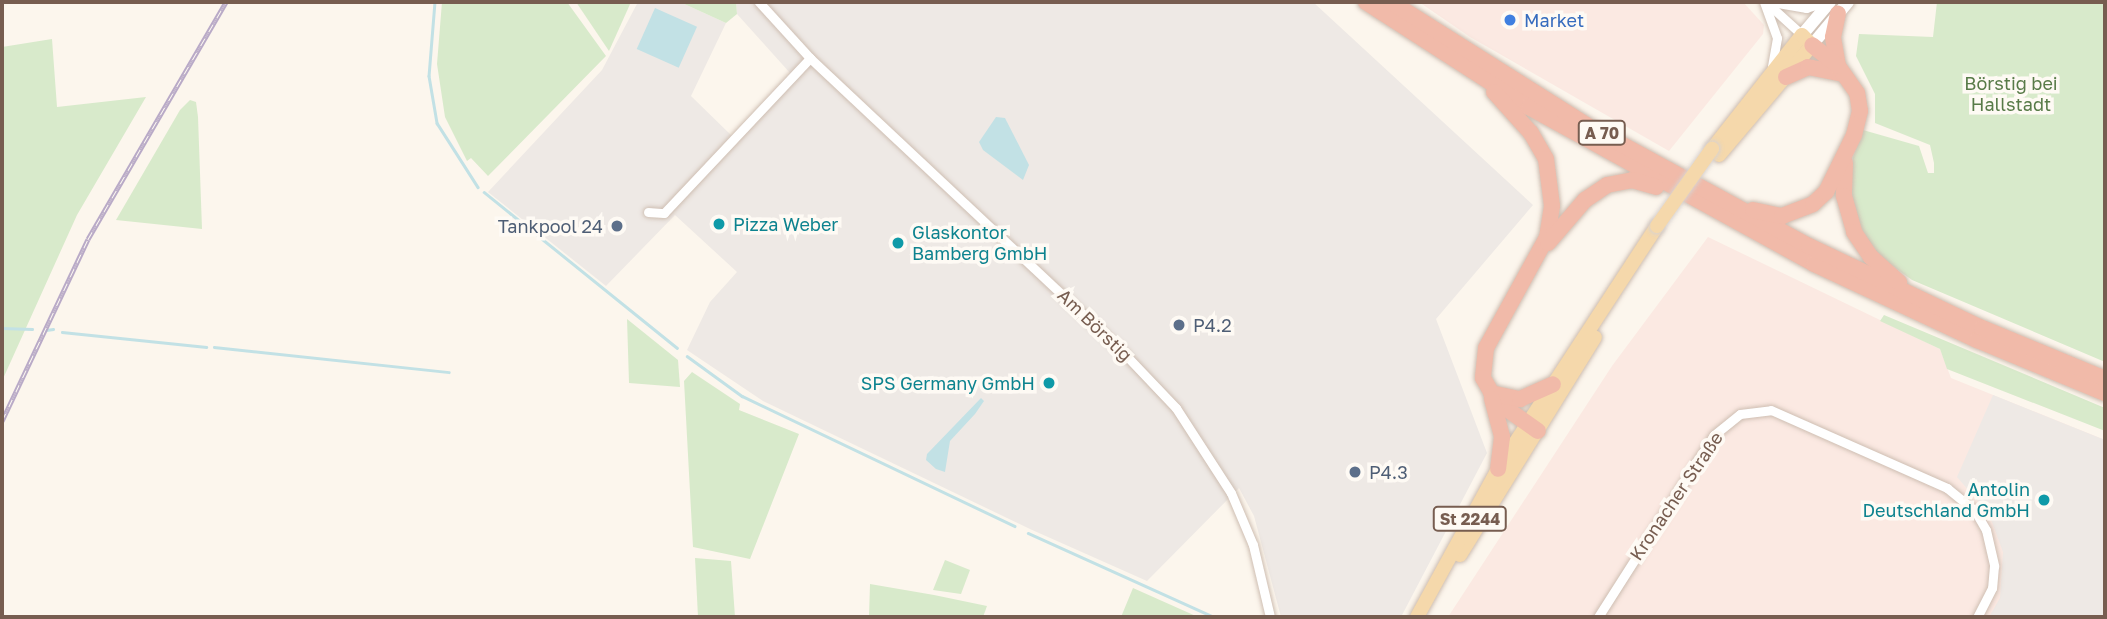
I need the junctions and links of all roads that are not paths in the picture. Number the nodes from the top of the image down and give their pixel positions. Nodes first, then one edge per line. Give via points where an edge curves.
1 (759, 2) edge
2 (1366, 2) edge
3 (1391, 2) edge
4 (1765, 2) edge
5 (1772, 2) edge
6 (1824, 2) edge
7 (1838, 6) edge
8 (1807, 40) junction
9 (810, 58) junction
10 (1842, 71) junction
11 (1778, 75) junction
12 (1482, 79) junction
13 (1848, 151) junction
14 (1718, 197) junction
15 (1695, 200) junction
16 (648, 212) dead end
17 (1660, 229) junction
18 (1535, 259) junction
19 (1933, 306) junction
20 (2105, 379) edge
21 (1553, 384) junction
22 (1490, 393) junction
23 (2105, 393) edge
24 (1532, 427) junction
25 (1498, 469) junction
26 (1270, 617) edge
27 (1417, 617) edge
28 (1426, 617) edge
29 (1598, 617) edge
30 (1977, 617) edge

1 - 9 street, Am Börstig
2 - 12 highway, A 70
3 - 14 highway, A 70 via 1540,97
4 - 8 street
4 - 11 street via 1777,38
5 - 6 street via 1806,8
7 - 8 main road, St 2244
7 - 10 highway via 1833,37
8 - 10 highway
8 - 11 main road, St 2244
9 - 16 street via 664,213
9 - 26 street, Am Börstig via 1119,348 1176,408 1231,493 1253,545
10 - 11 highway via 1808,67
10 - 13 highway via 1860,103
11 - 17 main road, St 2244
12 - 15 highway, A 70
12 - 18 highway via 1524,124 1546,159 1552,206 1547,237
13 - 14 highway via 1826,191 1799,212 1769,214
13 - 19 highway via 1844,196 1854,232 1880,266
14 - 19 highway, A 70
15 - 18 highway via 1641,181 1614,182 1586,200
15 - 23 highway, A 70 via 1913,312
17 - 21 main road, St 2244
17 - 24 main road, St 2244
18 - 22 highway via 1486,348 1483,378
19 - 20 highway, A 70
21 - 22 highway via 1520,399
21 - 24 main road, St 2244
22 - 24 highway
22 - 25 highway via 1502,437
24 - 25 main road, St 2244
24 - 28 main road, St 2244
25 - 27 main road, St 2244
29 - 30 street, Kronacher Straße via 1714,435 1740,414 1771,410 1947,488 1975,512 1986,530 1994,566 1992,588

